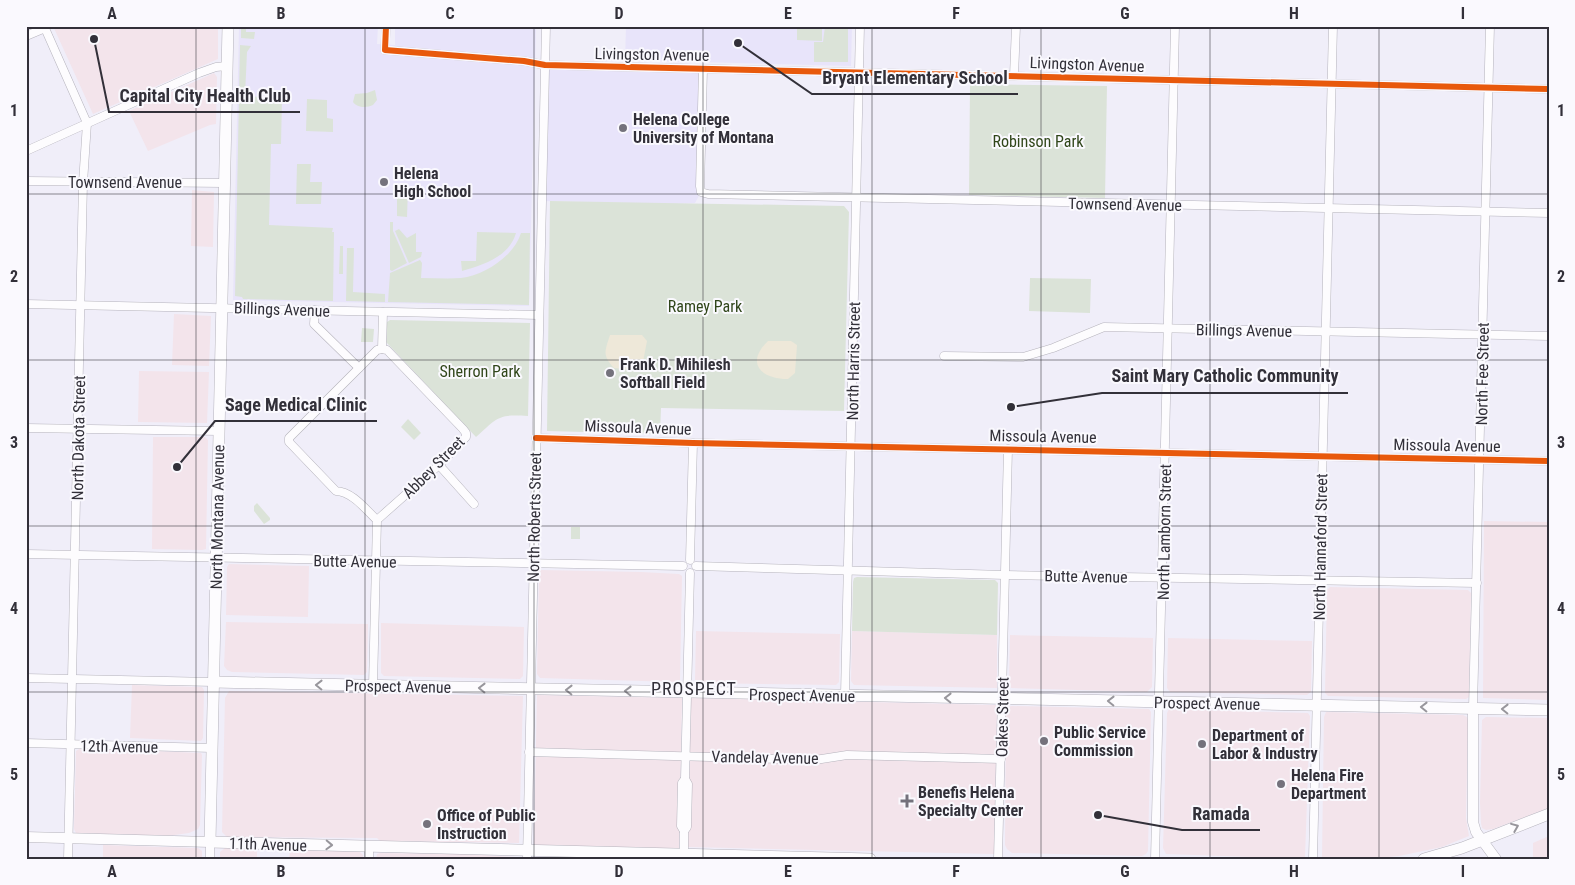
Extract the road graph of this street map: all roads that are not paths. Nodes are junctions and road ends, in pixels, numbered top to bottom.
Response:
1 (228, 26) edge
2 (386, 26) edge
3 (546, 26) edge
4 (860, 26) edge
5 (1016, 26) edge
6 (1175, 26) edge
7 (1333, 26) edge
8 (1490, 26) edge
9 (45, 27) edge
10 (26, 36) edge
11 (545, 65) junction
12 (227, 66) junction
13 (703, 69) junction
14 (859, 73) junction
15 (1014, 76) junction
16 (1174, 80) junction
17 (1332, 84) junction
18 (1488, 87) junction
19 (1549, 89) edge
20 (87, 123) junction
21 (26, 150) edge
22 (26, 181) edge
23 (83, 182) junction
24 (224, 183) junction
25 (856, 198) junction
26 (1170, 205) junction
27 (1328, 207) junction
28 (1486, 212) junction
29 (1549, 213) edge
30 (26, 304) edge
31 (81, 305) junction
32 (222, 308) junction
33 (315, 310) junction
34 (383, 312) junction
35 (538, 315) junction
36 (1168, 329) junction
37 (1326, 332) junction
38 (1483, 336) junction
39 (1549, 336) edge
40 (382, 349) junction
41 (944, 356) dead end
42 (359, 368) junction
43 (26, 428) edge
44 (78, 430) junction
45 (219, 431) junction
46 (536, 438) junction
47 (693, 443) junction
48 (851, 446) junction
49 (1008, 449) junction
50 (1166, 453) junction
51 (1323, 456) junction
52 (1480, 459) junction
53 (1549, 461) edge
54 (439, 465) junction
55 (474, 504) dead end
56 (377, 520) junction
57 (26, 554) edge
58 (75, 555) junction
59 (216, 557) junction
60 (690, 560) junction
61 (376, 562) junction
62 (533, 564) junction
63 (683, 566) junction
64 (696, 566) junction
65 (848, 571) junction
66 (690, 573) junction
67 (1005, 574) junction
68 (1162, 577) junction
69 (1320, 580) junction
70 (1477, 583) junction
71 (26, 678) edge
72 (72, 679) junction
73 (214, 682) junction
74 (373, 686) junction
75 (530, 689) junction
76 (688, 692) junction
77 (845, 696) junction
78 (1002, 699) junction
79 (1159, 702) junction
80 (1317, 705) junction
81 (1473, 708) junction
82 (1549, 710) edge
83 (26, 743) edge
84 (70, 744) junction
85 (212, 748) junction
86 (529, 752) junction
87 (686, 756) junction
88 (1001, 759) junction
89 (1549, 814) edge
90 (26, 837) edge
91 (69, 838) junction
92 (1481, 840) junction
93 (210, 842) junction
94 (369, 847) junction
95 (527, 855) edge
96 (684, 857) edge
97 (68, 859) edge
98 (210, 859) edge
99 (369, 859) edge
100 (870, 859) edge
101 (998, 859) edge
102 (1155, 859) edge
103 (1313, 859) edge
104 (1424, 859) edge
105 (1496, 859) edge

1 - 12 highway, North Montana Avenue
2 - 11 street, Livingston Avenue
3 - 11 street, North Roberts Street
4 - 14 street, North Harris Street
5 - 15 street
6 - 16 street, North Lamborn Street
7 - 17 street, North Hannaford Street
8 - 18 street, North Fee Street
9 - 10 street
9 - 20 street, North Dakota Street
11 - 13 street, Livingston Avenue
11 - 35 street, North Roberts Street
12 - 20 street
12 - 24 highway, North Montana Avenue
13 - 14 street, Livingston Avenue
13 - 25 street, Townsend Avenue
14 - 15 street, Livingston Avenue
14 - 25 street, North Harris Street
15 - 16 street, Livingston Avenue
16 - 17 street, Livingston Avenue
16 - 26 street, North Lamborn Street
17 - 18 street, Livingston Avenue
17 - 27 street, North Hannaford Street
18 - 19 street, Livingston Avenue
18 - 28 street, North Fee Street
20 - 21 street
20 - 23 street, North Dakota Street
22 - 23 street, Townsend Avenue
23 - 24 street, Townsend Avenue
23 - 31 street, North Dakota Street
24 - 32 highway, North Montana Avenue
25 - 26 street, Townsend Avenue
25 - 48 street, North Harris Street
26 - 27 street, Townsend Avenue
26 - 36 street, North Lamborn Street
27 - 28 street, Townsend Avenue
27 - 37 street, North Hannaford Street
28 - 29 street, Townsend Avenue
28 - 38 street, North Fee Street
30 - 31 street, Billings Avenue
31 - 32 street, Billings Avenue
31 - 44 street, North Dakota Street
32 - 33 street, Billings Avenue
32 - 45 highway, North Montana Avenue
33 - 34 street, Billings Avenue
33 - 42 street
34 - 35 street, Billings Avenue
34 - 40 street
35 - 46 street, North Roberts Street
36 - 37 street, Billings Avenue
36 - 41 street, Billings Avenue
36 - 50 street, North Lamborn Street
37 - 38 street, Billings Avenue
37 - 51 street, North Hannaford Street
38 - 39 street, Billings Avenue
38 - 52 street, North Fee Street
40 - 42 street
40 - 54 street, Abbey Street
42 - 56 street
43 - 44 street
44 - 45 street
44 - 58 street, North Dakota Street
45 - 59 highway, North Montana Avenue
46 - 47 street, Missoula Avenue
46 - 62 street, North Roberts Street
47 - 48 street, Missoula Avenue
47 - 60 street
48 - 49 street, Missoula Avenue
48 - 65 street, North Harris Street
49 - 50 street, Missoula Avenue
49 - 67 street, Oakes Street
50 - 51 street, Missoula Avenue
50 - 68 street, North Lamborn Street
51 - 52 street, Missoula Avenue
51 - 69 street, North Hannaford Street
52 - 53 street, Missoula Avenue
52 - 70 street, North Fee Street
54 - 55 street
54 - 56 street, Abbey Street
56 - 61 street
57 - 58 street, Butte Avenue
58 - 59 street, Butte Avenue
58 - 72 street, North Dakota Street
59 - 61 street, Butte Avenue
59 - 73 highway, North Montana Avenue
60 - 63 street
60 - 64 street
61 - 62 street, Butte Avenue
61 - 74 street
62 - 63 street, Butte Avenue
62 - 75 street, North Roberts Street
63 - 66 street
64 - 65 street, Butte Avenue
64 - 66 street
65 - 67 street, Butte Avenue
65 - 77 street, North Harris Street
66 - 76 street
67 - 68 street, Butte Avenue
67 - 78 street, Oakes Street
68 - 69 street, Butte Avenue
68 - 79 street, North Lamborn Street
69 - 70 street, Butte Avenue
69 - 80 street, North Hannaford Street
70 - 81 street, North Fee Street
71 - 72 street, Prospect Avenue
72 - 73 street, Prospect Avenue
72 - 84 street, North Dakota Street
74 -> 73 highway, Prospect Avenue
73 - 85 highway, North Montana Avenue
75 -> 74 highway, Prospect Avenue
76 -> 75 highway, Prospect Avenue
75 - 86 street, North Roberts Street
76 - 77 highway, Prospect Avenue
76 - 87 street
78 -> 77 highway, Prospect Avenue
79 -> 78 highway, Prospect Avenue
78 - 88 street, Oakes Street
79 - 80 highway, Prospect Avenue
79 - 102 street, North Lamborn Street
81 -> 80 highway, Prospect Avenue
80 - 103 street, North Hannaford Street
82 -> 81 highway, Prospect Avenue
81 - 92 main road, North Fee Street
83 - 84 street, 12th Avenue
84 - 85 street, 12th Avenue
84 - 91 street, North Dakota Street
85 - 93 highway, North Montana Avenue
86 - 87 street, Vandelay Avenue
86 - 95 street, North Roberts Street
87 - 88 street, Vandelay Avenue
87 - 96 street
88 - 101 street, Oakes Street
92 -> 89 highway
90 - 91 main road, 11th Avenue
91 - 93 main road, 11th Avenue
91 - 97 street, North Dakota Street
92 - 104 highway
92 - 105 main road
93 -> 94 highway, 11th Avenue
93 - 98 street, North Montana Avenue
94 - 95 highway, 11th Avenue
94 - 99 street
95 - 96 highway, 11th Avenue
96 - 100 highway, 11th Avenue

